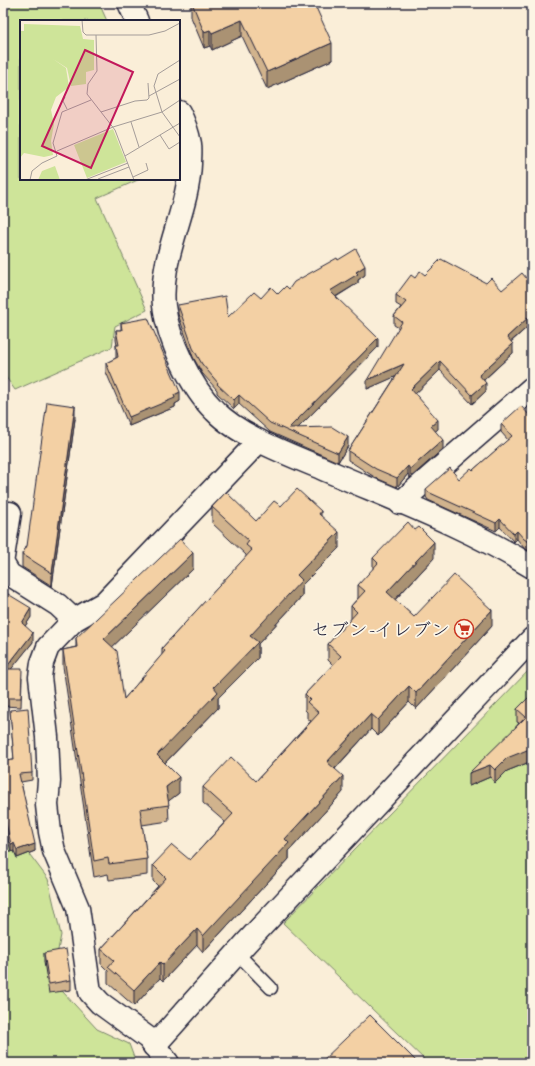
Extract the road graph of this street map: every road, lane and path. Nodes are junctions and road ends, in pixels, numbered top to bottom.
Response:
1 (128, 3) edge
2 (136, 20) edge
3 (180, 115) edge
4 (532, 388) edge
5 (259, 441) junction
6 (400, 503) junction
7 (10, 513) dead end
8 (3, 557) edge
9 (3, 564) edge
10 (532, 567) edge
11 (74, 620) junction
12 (532, 639) edge
13 (237, 953) junction
14 (271, 988) dead end
15 (154, 1046) junction
16 (168, 1063) edge

1 - 2 street
3 - 5 street
4 - 6 street
5 - 6 street
5 - 11 street
6 - 10 street
7 - 8 street
9 - 11 street
11 - 15 street
12 - 13 street
13 - 14 lane
13 - 15 street
15 - 16 street

